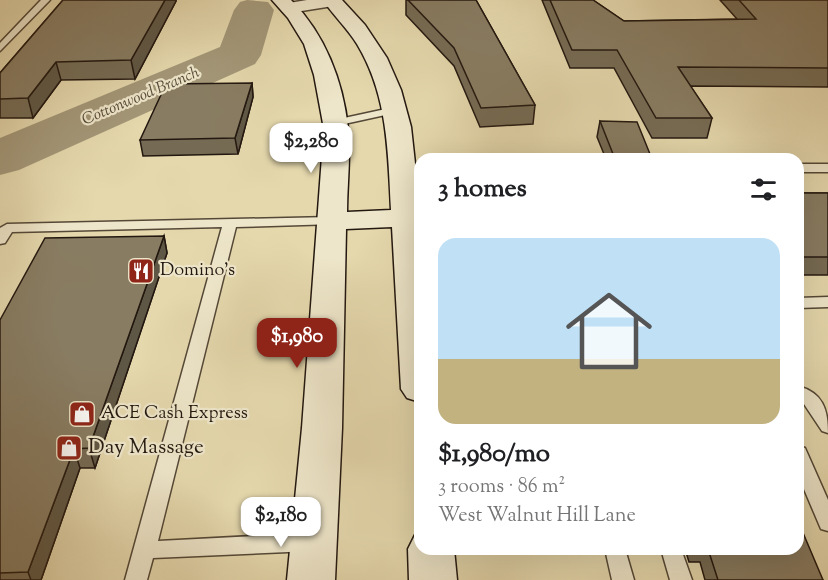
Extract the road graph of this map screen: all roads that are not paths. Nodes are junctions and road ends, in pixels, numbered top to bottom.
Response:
1 (46, 0) edge
2 (332, 1) edge
3 (285, 4) edge
4 (0, 48) edge
5 (395, 110) junction
6 (335, 123) junction
7 (804, 168) edge
8 (828, 168) edge
9 (413, 218) edge
10 (331, 221) junction
11 (230, 223) junction
12 (0, 240) edge
13 (414, 242) edge
14 (828, 302) edge
15 (804, 303) edge
16 (804, 395) edge
17 (828, 426) edge
18 (804, 467) edge
19 (828, 523) edge
20 (146, 550) junction
21 (432, 555) edge
22 (617, 555) edge
23 (673, 555) edge
24 (312, 561) edge
25 (136, 580) edge
26 (434, 580) edge
27 (623, 580) edge
28 (681, 580) edge

1 - 4 lane
2 - 3 street
2 - 5 main road
3 - 6 main road
5 - 6 lane
5 - 9 main road
6 - 10 main road
7 - 8 lane
9 - 10 main road
9 - 13 main road
10 - 11 lane
10 - 24 main road
11 - 12 lane
11 - 20 lane
14 - 15 lane
16 - 17 lane
18 - 19 lane
20 - 24 lane
20 - 25 lane
21 - 26 main road
22 - 27 lane
23 - 28 lane

